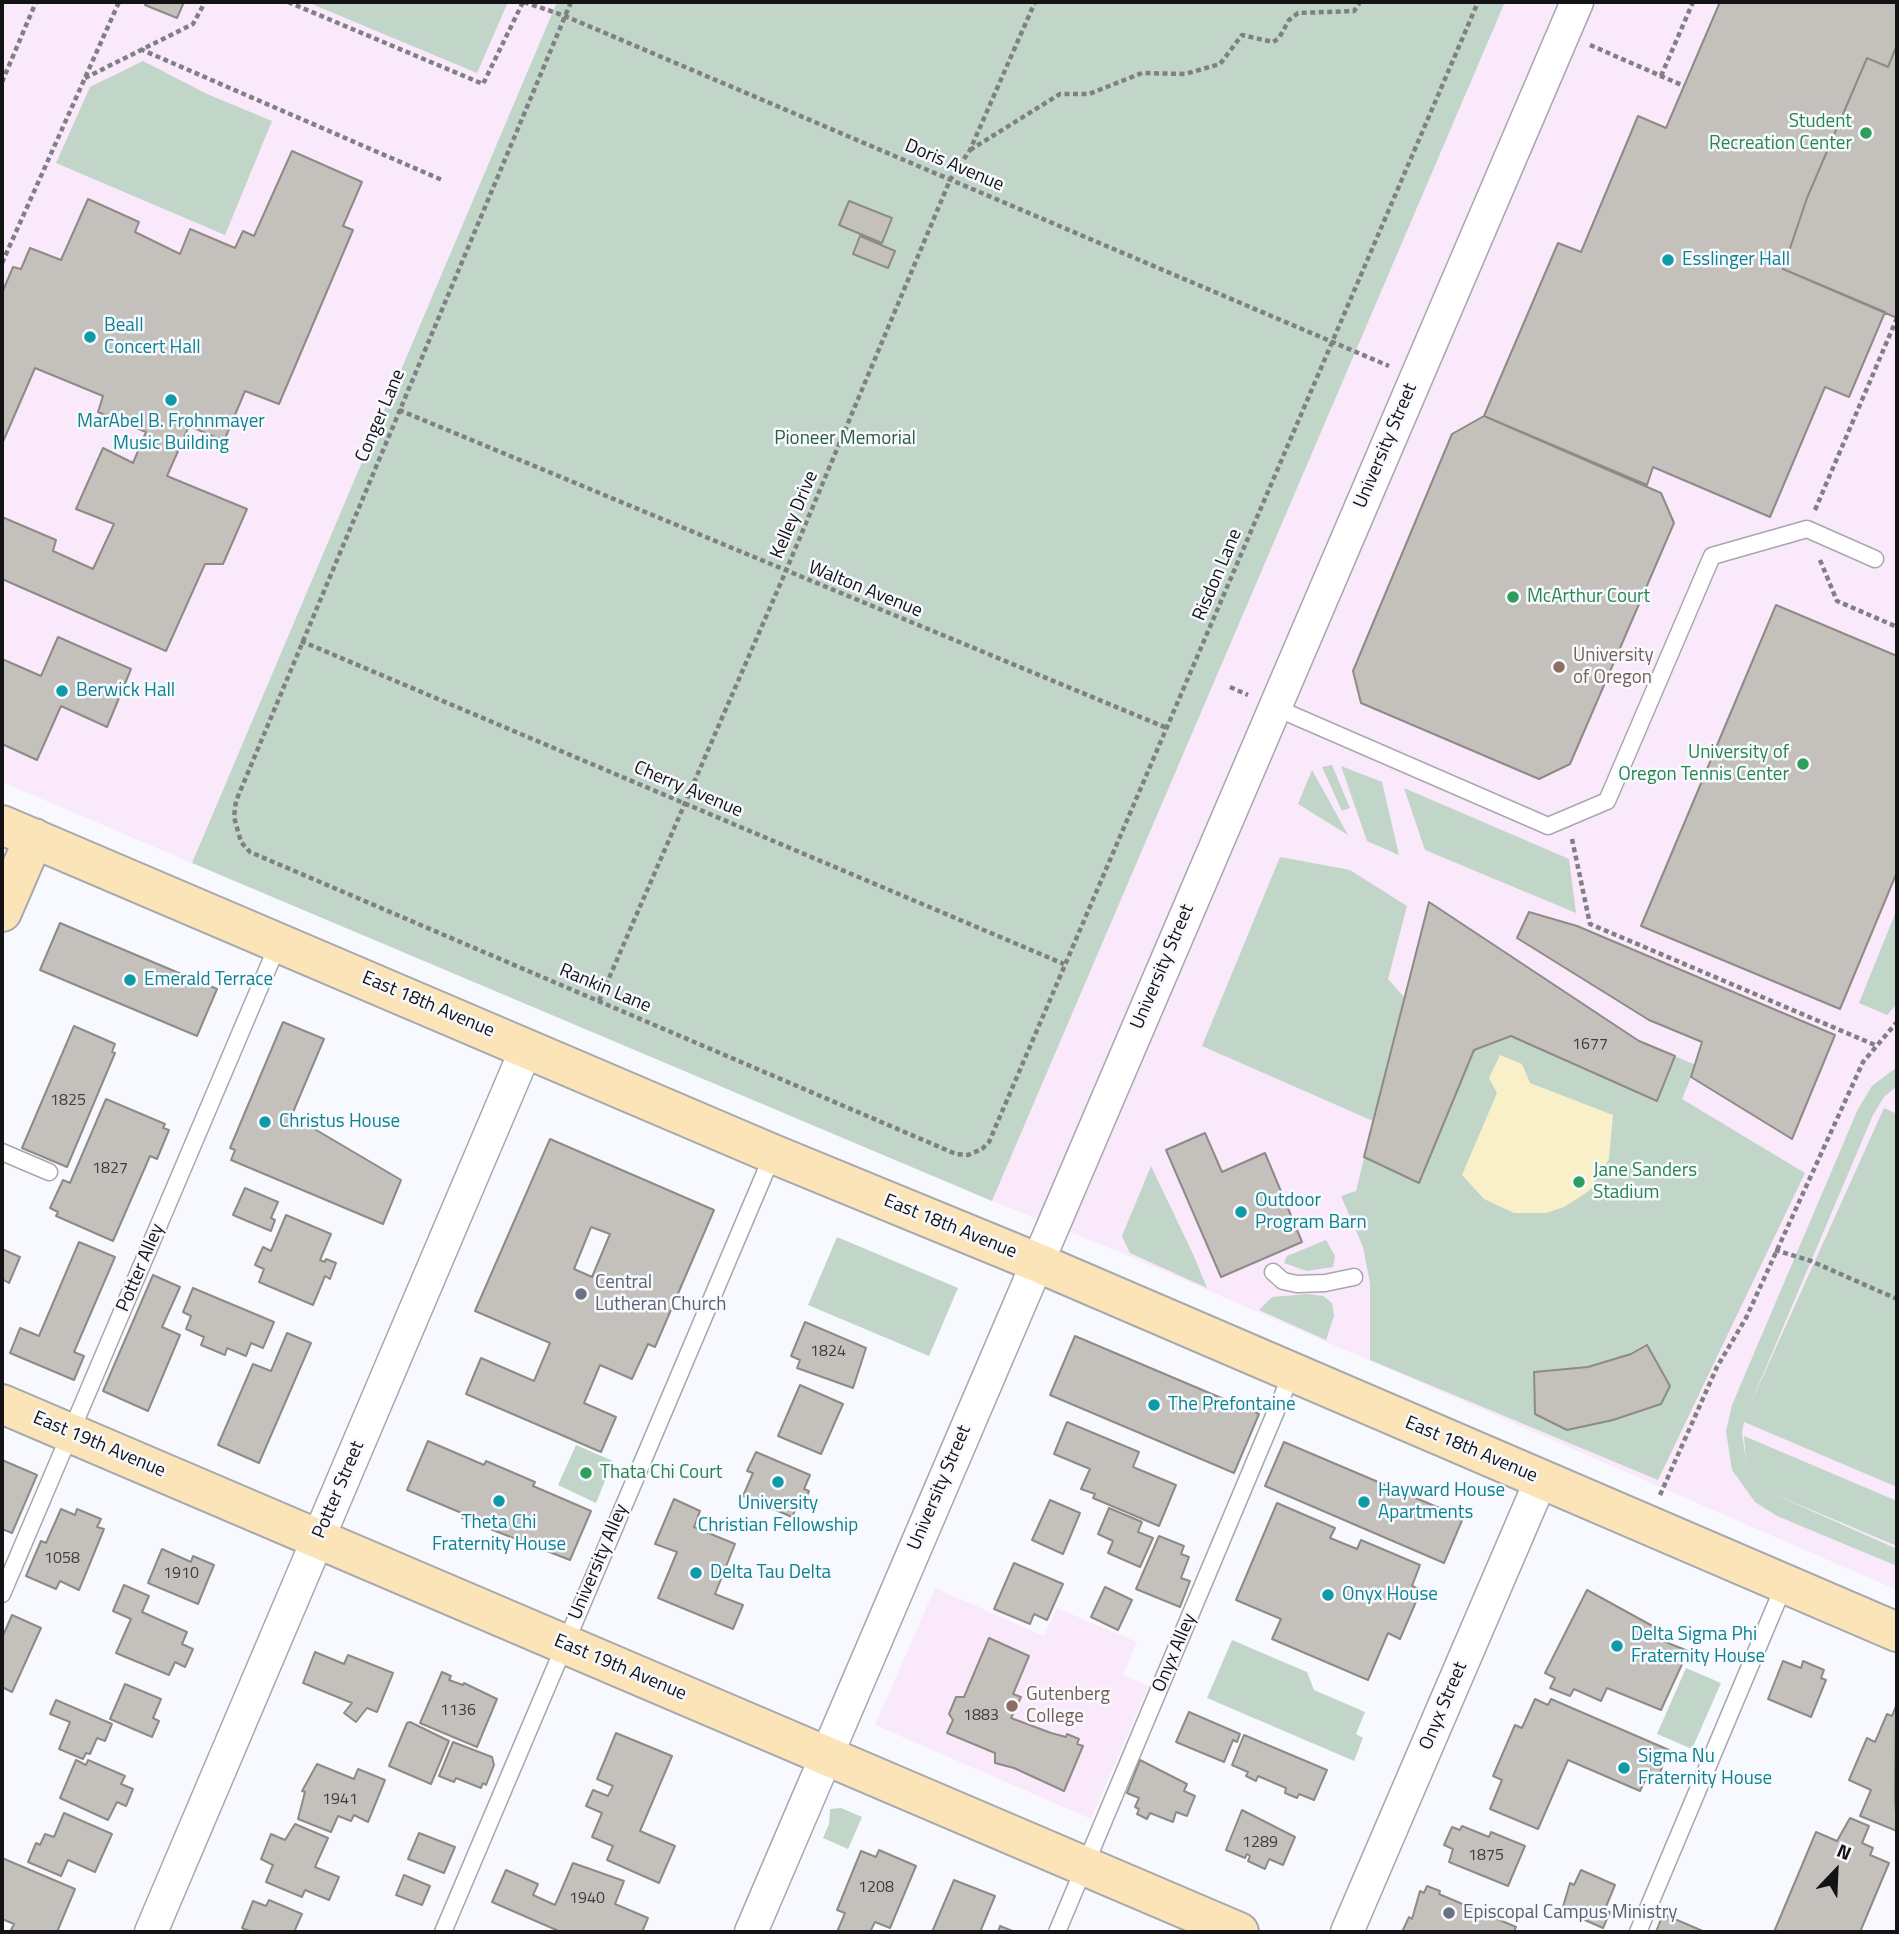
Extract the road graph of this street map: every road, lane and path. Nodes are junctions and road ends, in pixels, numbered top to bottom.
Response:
1 (36, 2) edge
2 (119, 2) edge
3 (205, 2) edge
4 (288, 2) edge
5 (523, 2) edge
6 (571, 2) edge
7 (1035, 2) edge
8 (1360, 2) edge
9 (1478, 2) edge
10 (1577, 2) edge
11 (1693, 2) edge
12 (565, 16) junction
13 (1563, 34) junction
14 (140, 49) junction
15 (1661, 76) junction
16 (84, 78) junction
17 (2, 82) edge
18 (1684, 86) dead end
19 (970, 150) junction
20 (442, 180) dead end
21 (950, 180) junction
22 (2, 259) edge
23 (1897, 317) edge
24 (1333, 340) junction
25 (1363, 355) dead end
26 (399, 410) junction
27 (1807, 529) junction
28 (1875, 559) dead end
29 (785, 573) junction
30 (1897, 627) edge
31 (302, 641) junction
32 (1274, 707) junction
33 (1167, 728) junction
34 (685, 804) junction
35 (1567, 818) junction
36 (237, 829) joint
37 (18, 831) edge
38 (2, 912) edge
39 (279, 942) junction
40 (1064, 964) junction
41 (599, 1001) junction
42 (1897, 1022) edge
43 (1875, 1045) junction
44 (527, 1047) junction
45 (2, 1152) edge
46 (975, 1153) joint
47 (773, 1154) junction
48 (49, 1172) dead end
49 (1775, 1251) junction
50 (1036, 1262) junction
51 (1273, 1272) dead end
52 (1354, 1277) dead end
53 (1897, 1299) edge
54 (1292, 1373) junction
55 (2, 1404) edge
56 (71, 1433) junction
57 (1541, 1480) junction
58 (1662, 1490) dead end
59 (318, 1539) junction
60 (1784, 1584) junction
61 (2, 1594) edge
62 (1897, 1632) edge
63 (565, 1644) junction
64 (826, 1756) junction
65 (1085, 1866) junction
66 (151, 1932) edge
67 (443, 1932) edge
68 (751, 1932) edge
69 (1057, 1932) edge
70 (1239, 1932) edge
71 (1347, 1932) edge
72 (1638, 1932) edge

1 - 17 path
2 - 16 path
3 - 14 path
4 - 5 path
5 - 12 path, Doris Avenue
6 - 12 path, Conger Lane
7 - 19 path, Kelley Drive
8 - 19 path
9 - 24 path, Risdon Lane
10 - 13 street, University Street
11 - 15 path
12 - 21 path, Doris Avenue
12 - 26 path, Conger Lane
13 - 15 path
13 - 32 street, University Street
14 - 16 path
14 - 20 path
15 - 18 path
16 - 22 path
19 - 21 path, Kelley Drive
21 - 24 path, Doris Avenue
21 - 29 path, Kelley Drive
23 - 27 path
24 - 25 path, Doris Avenue
24 - 33 path, Risdon Lane
26 - 29 path, Walton Avenue
26 - 31 path, Conger Lane
27 - 28 lane
27 - 30 path
27 - 35 lane
29 - 33 path, Walton Avenue
29 - 34 path, Kelley Drive
31 - 34 path, Cherry Avenue
31 - 36 path, Conger Lane
32 - 35 lane
32 - 50 street, University Street
33 - 40 path, Risdon Lane
34 - 40 path, Cherry Avenue
34 - 41 path, Kelley Drive
35 - 43 path
36 - 41 path, Rankin Lane
37 - 38 street
37 - 39 street, East 18th Avenue
39 - 44 street, East 18th Avenue
39 - 56 lane, Potter Alley
40 - 46 path, Risdon Lane
41 - 46 path, Rankin Lane
42 - 43 path
43 - 49 path
44 - 47 street, East 18th Avenue
44 - 59 street, Potter Street
45 - 48 lane
47 - 50 street, East 18th Avenue
47 - 63 lane, University Alley
49 - 53 path
49 - 58 path
50 - 54 street, East 18th Avenue
50 - 64 street, University Street
51 - 52 lane
54 - 57 street, East 18th Avenue
54 - 65 lane, Onyx Alley
55 - 56 street, East 19th Avenue
56 - 59 street, East 19th Avenue
56 - 61 lane, Potter Alley
57 - 60 street, East 18th Avenue
57 - 71 street, Onyx Street
59 - 63 street, East 19th Avenue
59 - 66 street, Potter Street
60 - 62 street, East 18th Avenue
60 - 72 lane
63 - 64 street, East 19th Avenue
63 - 67 lane, University Alley
64 - 65 street, East 19th Avenue
64 - 68 street, University Street
65 - 69 lane, Onyx Alley
65 - 70 street, East 19th Avenue

